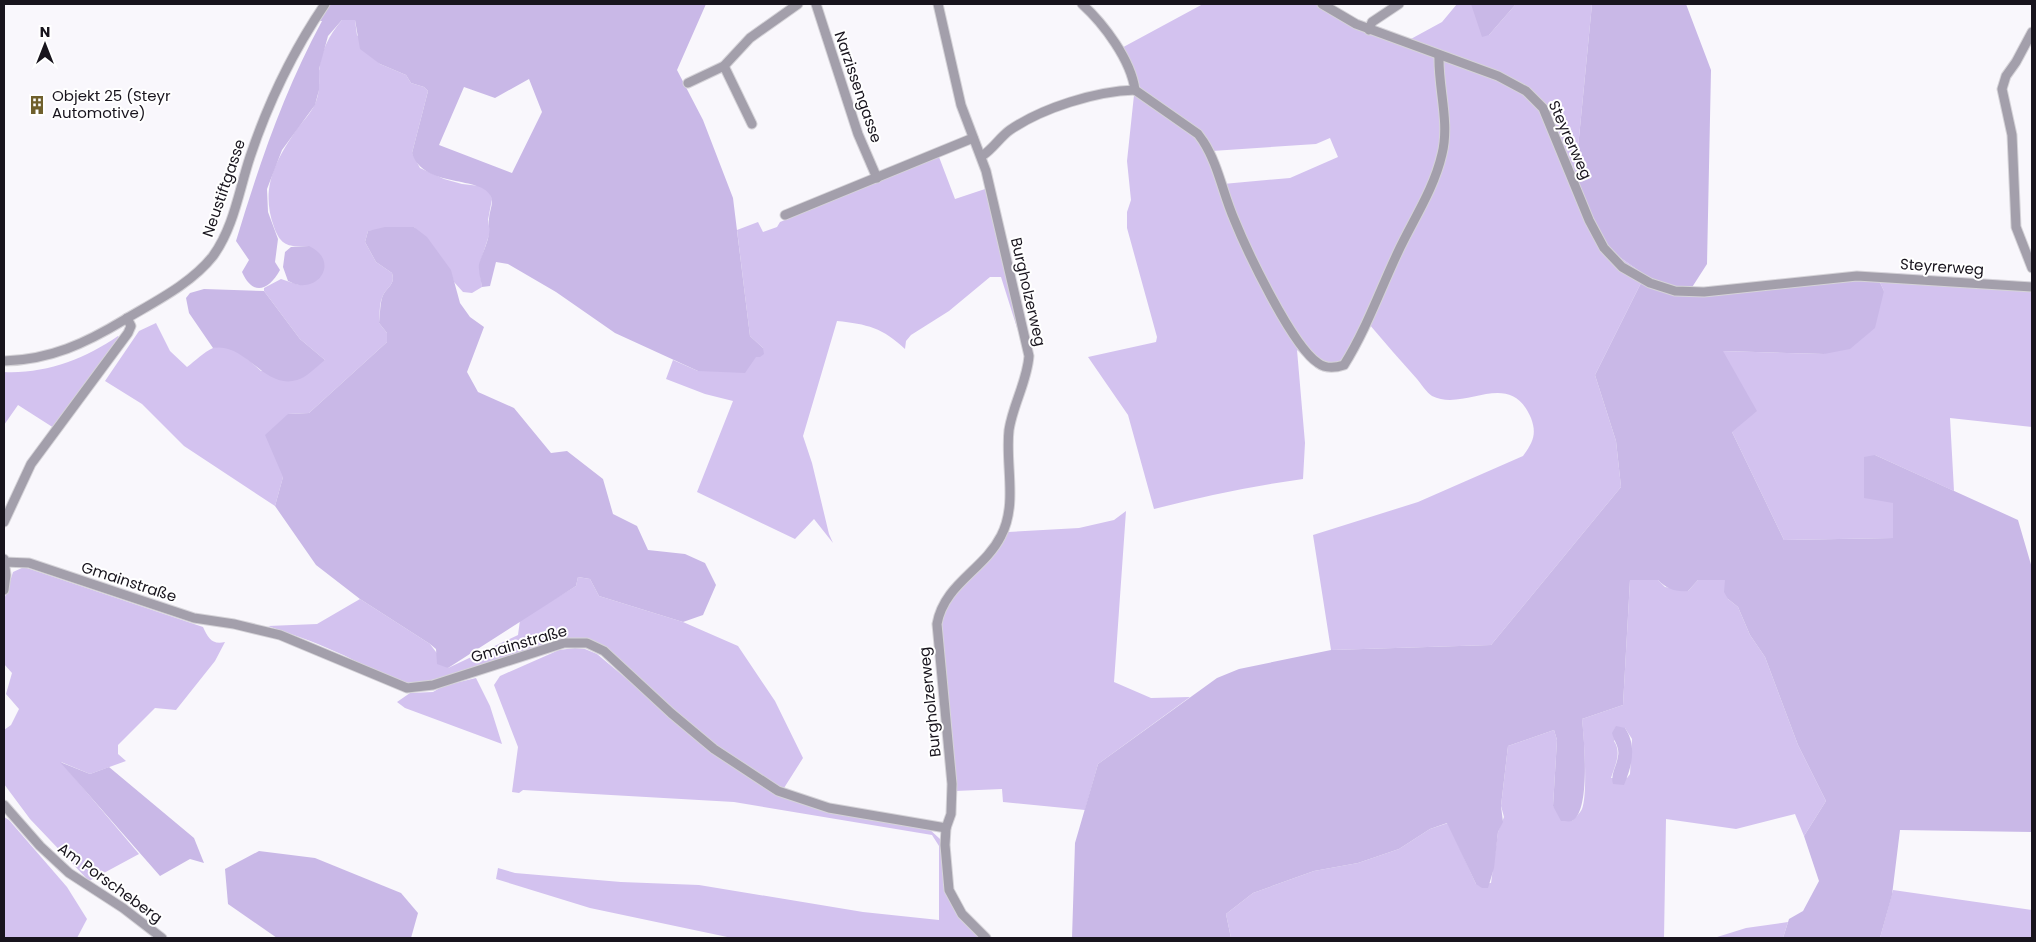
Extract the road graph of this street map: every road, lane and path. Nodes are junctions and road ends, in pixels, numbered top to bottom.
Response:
1 (325, 4) edge
2 (798, 4) edge
3 (816, 4) edge
4 (938, 4) edge
5 (1082, 4) edge
6 (1322, 4) edge
7 (1399, 4) edge
8 (1368, 30) junction
9 (2032, 32) edge
10 (1439, 56) junction
11 (724, 66) junction
12 (688, 83) dead end
13 (1135, 90) junction
14 (752, 124) dead end
15 (973, 138) junction
16 (982, 156) junction
17 (877, 178) junction
18 (785, 215) dead end
19 (2032, 268) edge
20 (2032, 287) edge
21 (127, 318) junction
22 (4, 361) edge
23 (4, 522) edge
24 (4, 560) edge
25 (4, 590) edge
26 (4, 805) edge
27 (946, 828) junction
28 (162, 938) edge
29 (986, 938) edge

1 - 21 street, Neustiftgasse
2 - 11 street
3 - 17 street, Narzissengasse
4 - 15 street, Burgholzerweg
5 - 13 street
6 - 8 street
7 - 8 street
8 - 10 street
9 - 19 street
10 - 13 street
10 - 20 street, Steyrerweg
11 - 12 street
11 - 14 street
13 - 16 street
15 - 16 street, Burgholzerweg
15 - 17 street
16 - 27 street, Burgholzerweg
17 - 18 street
21 - 22 street, Neustiftgasse
21 - 23 street
24 - 25 street
24 - 27 street, Gmainstraße
26 - 28 street, Am Porscheberg
27 - 29 street

